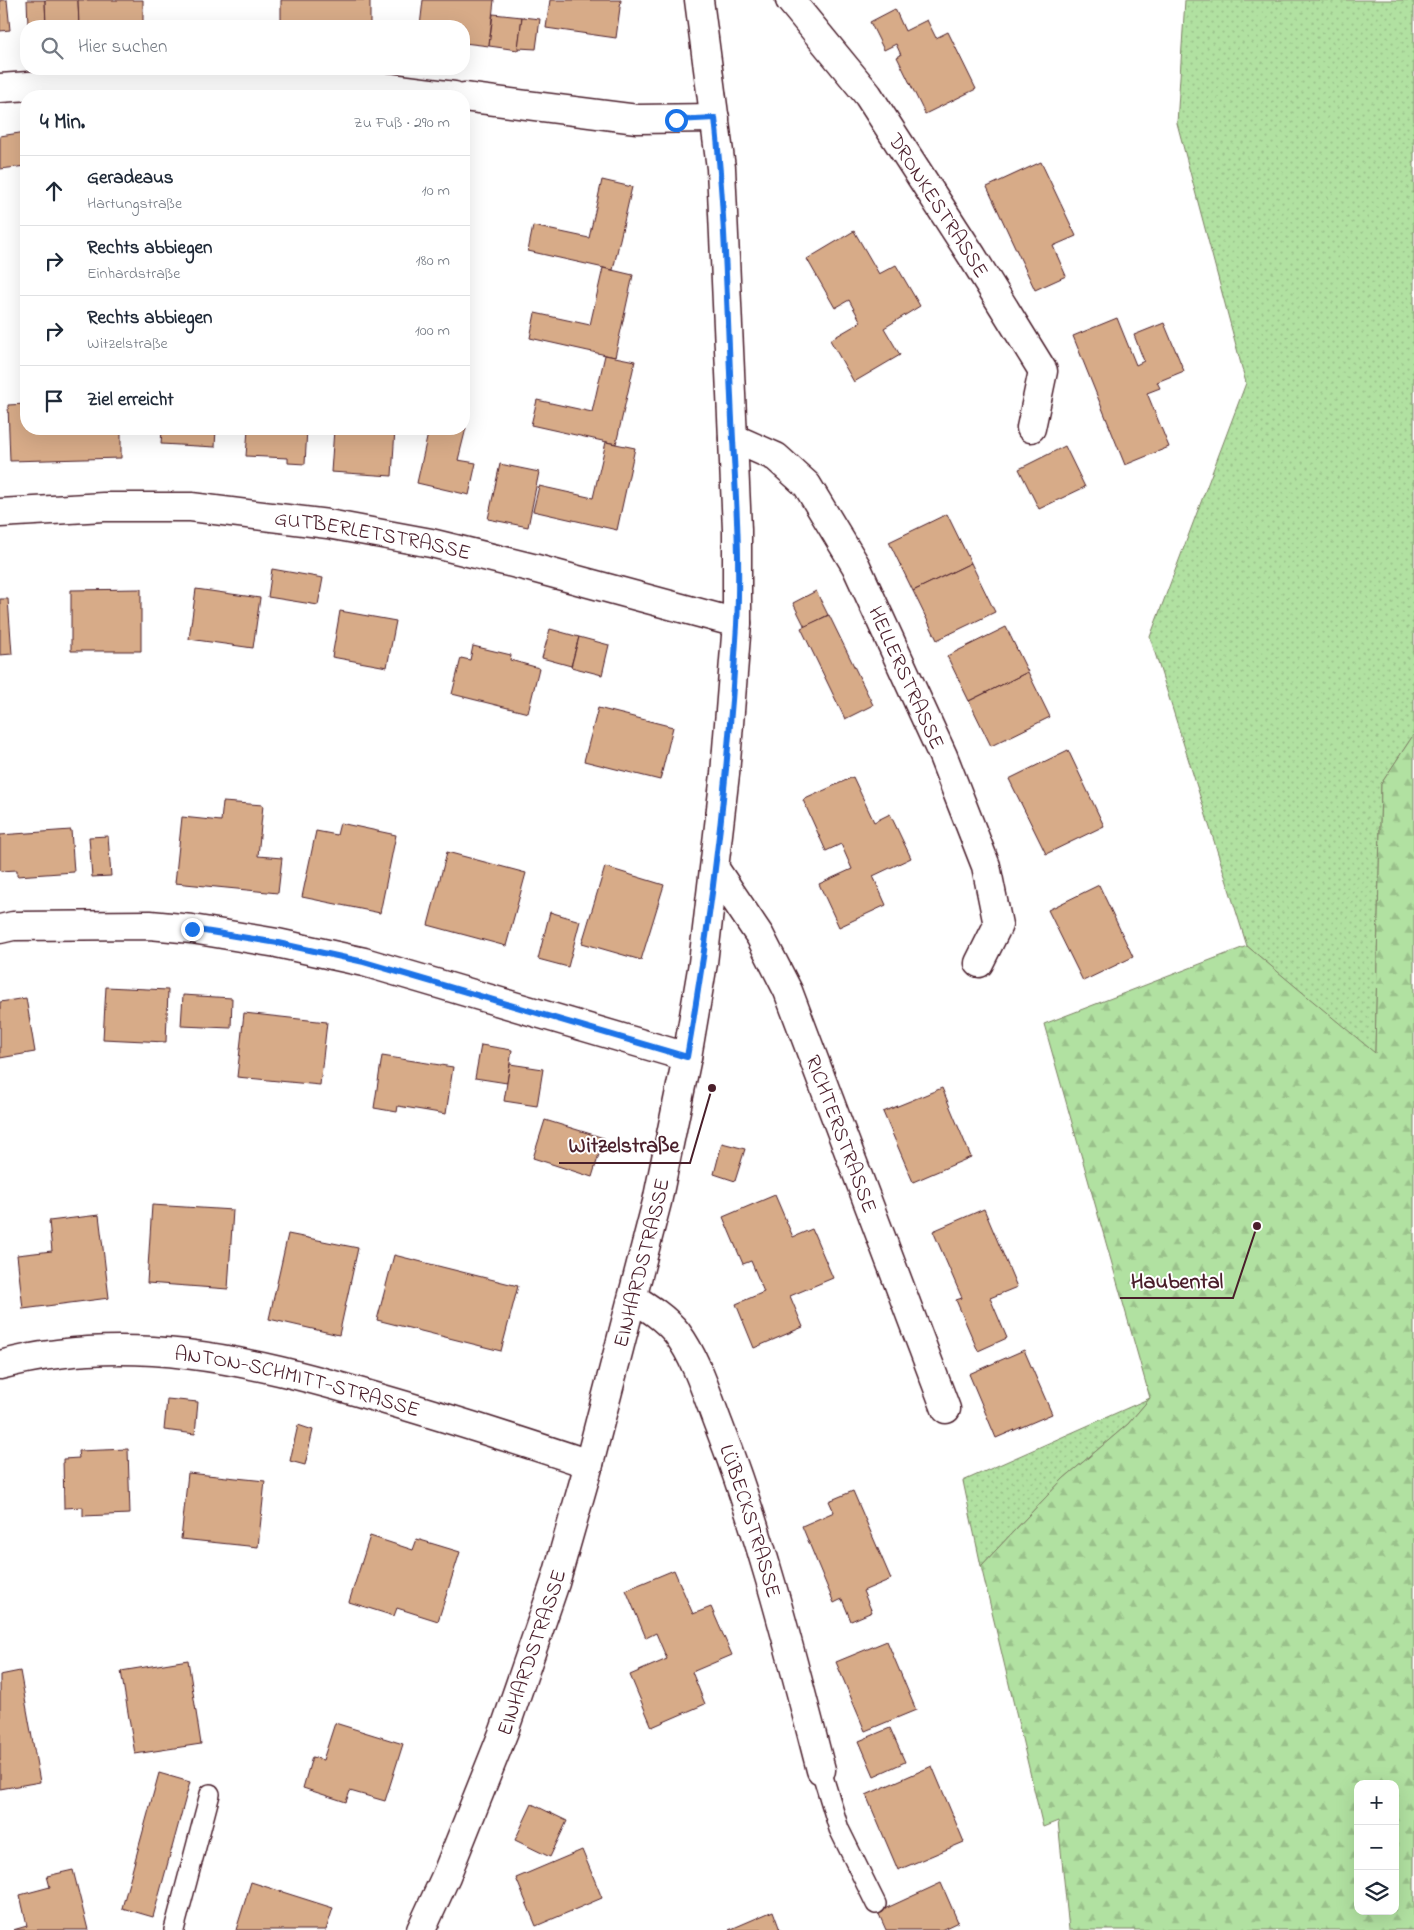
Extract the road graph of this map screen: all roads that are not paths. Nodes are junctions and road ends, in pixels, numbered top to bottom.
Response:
1 (699, 0) edge
2 (790, 0) edge
3 (0, 88) edge
4 (407, 90) edge
5 (470, 99) edge
6 (715, 118) junction
7 (1031, 428) dead end
8 (733, 438) junction
9 (0, 514) edge
10 (737, 623) junction
11 (715, 869) junction
12 (0, 929) edge
13 (980, 963) dead end
14 (687, 1057) junction
15 (633, 1298) junction
16 (0, 1365) edge
17 (946, 1409) dead end
18 (589, 1464) junction
19 (821, 1770) joint
20 (210, 1794) dead end
21 (876, 1904) dead end
22 (174, 1930) edge
23 (421, 1930) edge

1 - 6 street, EINHARDSTRASSE
2 - 7 street, DRONKESTRASSE
3 - 4 street
5 - 6 street
6 - 8 street, EINHARDSTRASSE
8 - 10 street, EINHARDSTRASSE
8 - 13 street, HELLERSTRASSE
9 - 10 street, GUTBERLETSTRASSE
10 - 11 street, EINHARDSTRASSE
11 - 14 street, EINHARDSTRASSE
11 - 17 street, RICHTERSTRASSE
12 - 14 street
14 - 15 street, EINHARDSTRASSE
15 - 18 street, EINHARDSTRASSE
15 - 19 street, LÜBECKSTRASSE
16 - 18 street, ANTON-SCHMITT-STRASSE
18 - 23 street, EINHARDSTRASSE
19 - 21 lane
20 - 22 lane

